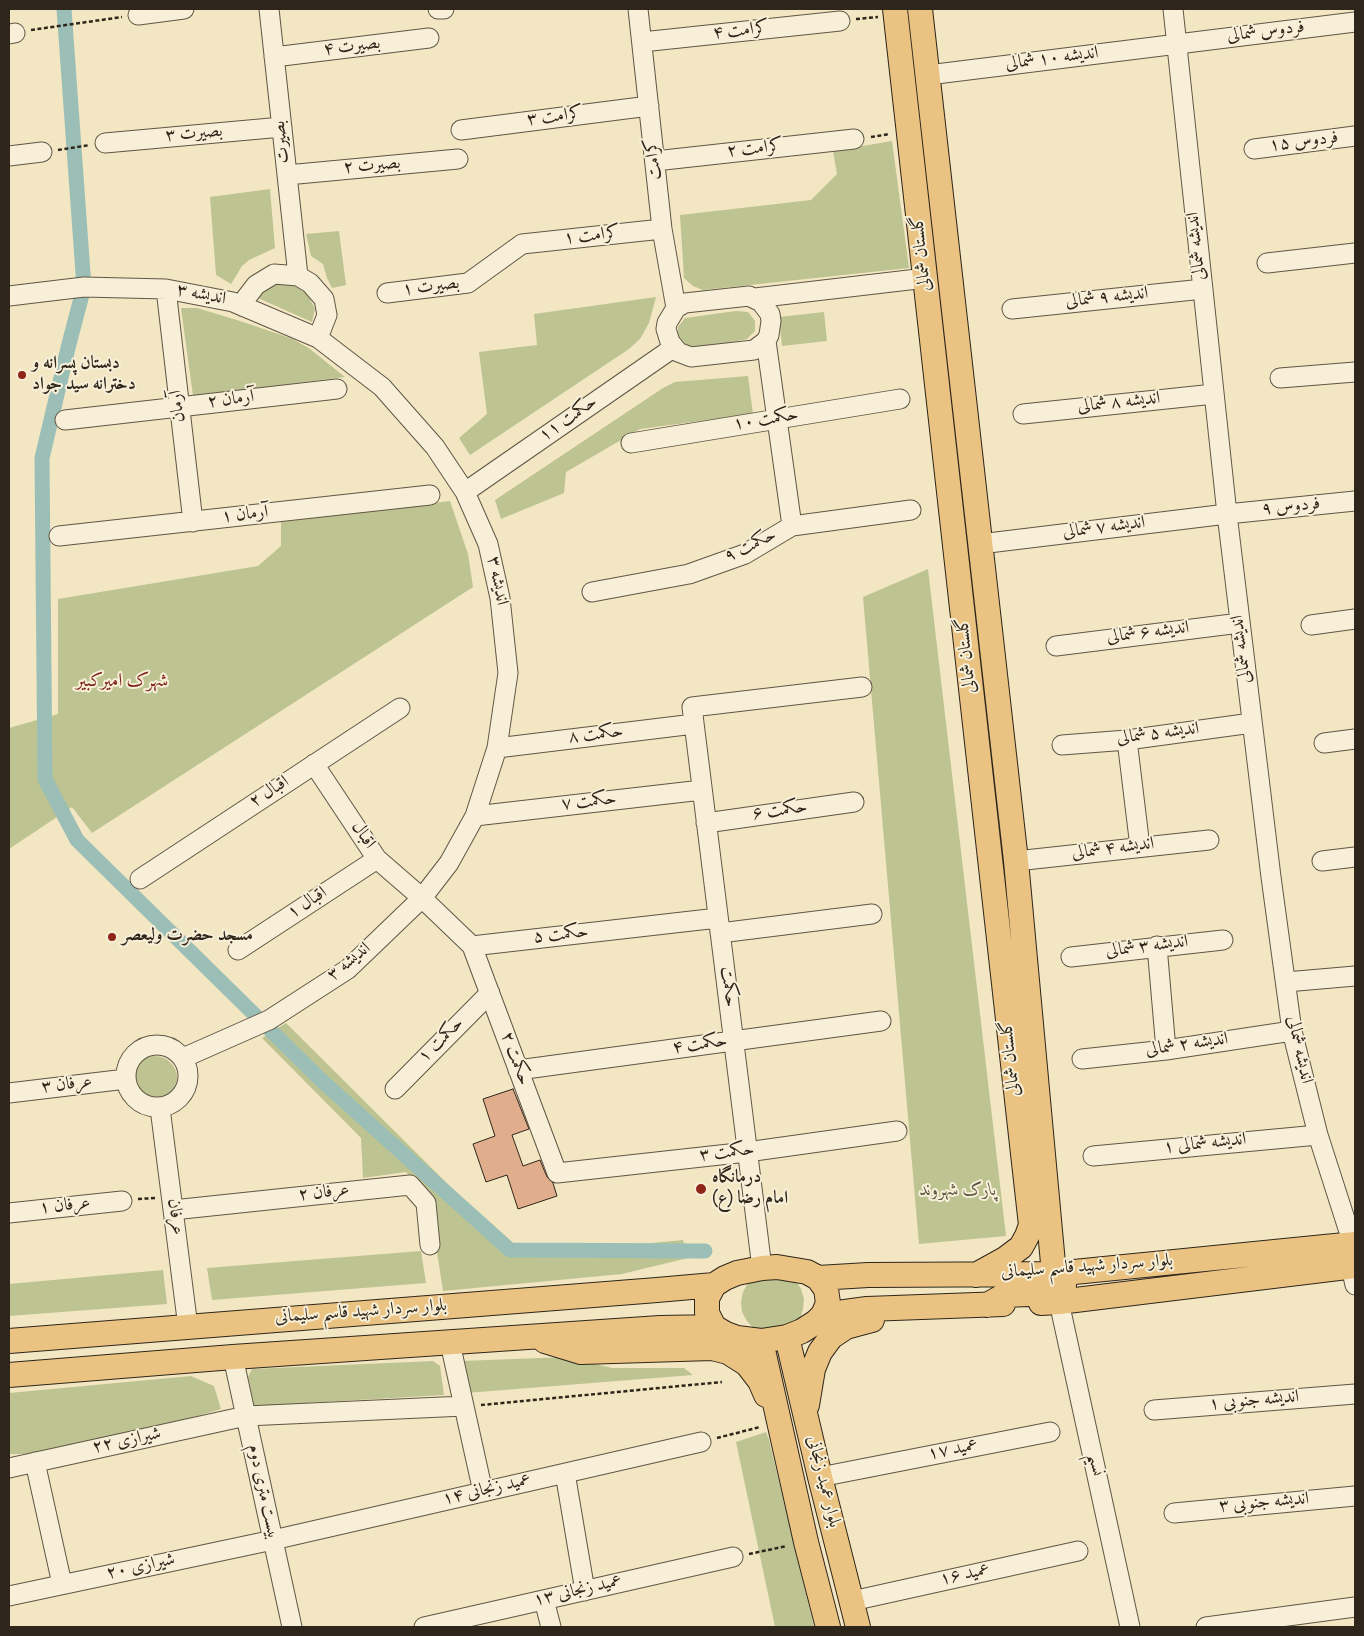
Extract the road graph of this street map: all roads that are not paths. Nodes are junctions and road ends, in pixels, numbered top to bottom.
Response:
1 (184, 9) edge
2 (269, 9) edge
3 (638, 9) edge
4 (920, 9) edge
5 (1173, 9) edge
6 (896, 12) edge
7 (138, 15) road end
8 (840, 21) road end
9 (1355, 22) edge
10 (430, 38) dead end
11 (642, 42) junction
12 (1176, 45) junction
13 (274, 57) junction
14 (928, 76) junction
15 (903, 79) junction
16 (649, 106) junction
17 (282, 127) junction
18 (461, 130) dead end
19 (1355, 136) edge
20 (854, 139) road end
21 (106, 143) road end
22 (1254, 149) dead end
23 (42, 152) road end
24 (9, 156) edge
25 (458, 159) dead end
26 (655, 160) junction
27 (287, 175) junction
28 (662, 229) junction
29 (522, 244) joint
30 (1355, 253) edge
31 (1267, 263) dead end
32 (298, 276) junction
33 (926, 278) junction
34 (166, 289) junction
35 (1203, 289) junction
36 (387, 294) dead end
37 (9, 296) edge
38 (755, 298) junction
39 (244, 307) junction
40 (676, 308) junction
41 (1012, 309) dead end
42 (318, 338) junction
43 (766, 341) junction
44 (673, 348) junction
45 (1355, 372) edge
46 (1280, 378) dead end
47 (337, 389) dead end
48 (1214, 394) junction
49 (900, 399) dead end
50 (180, 407) junction
51 (1024, 414) dead end
52 (777, 418) junction
53 (66, 420) dead end
54 (631, 443) dead end
55 (465, 492) junction
56 (430, 495) dead end
57 (1355, 501) edge
58 (911, 510) dead end
59 (1227, 514) junction
60 (193, 522) junction
61 (792, 526) junction
62 (59, 536) dead end
63 (980, 544) junction
64 (956, 547) junction
65 (592, 592) dead end
66 (1355, 619) edge
67 (1240, 622) junction
68 (1311, 625) dead end
69 (1056, 646) dead end
70 (862, 687) dead end
71 (400, 708) dead end
72 (693, 716) junction
73 (1252, 723) junction
74 (1355, 739) edge
75 (1127, 740) junction
76 (1324, 743) dead end
77 (1062, 745) dead end
78 (497, 748) junction
79 (314, 764) junction
80 (702, 790) junction
81 (854, 802) dead end
82 (475, 816) junction
83 (706, 823) junction
84 (1209, 840) dead end
85 (1140, 847) junction
86 (1355, 857) edge
87 (377, 859) junction
88 (1322, 861) dead end
89 (1016, 862) junction
90 (140, 879) dead end
91 (422, 898) junction
92 (872, 914) dead end
93 (719, 926) junction
94 (1223, 940) dead end
95 (472, 946) junction
96 (1157, 946) junction
97 (238, 950) dead end
98 (1071, 957) dead end
99 (1355, 976) edge
100 (1286, 982) junction
101 (490, 993) junction
102 (881, 1021) dead end
103 (1292, 1031) junction
104 (733, 1042) junction
105 (1166, 1050) junction
106 (183, 1058) junction
107 (1082, 1059) dead end
108 (518, 1070) junction
109 (126, 1079) junction
110 (395, 1089) dead end
111 (9, 1093) edge
112 (160, 1108) junction
113 (896, 1131) dead end
114 (1318, 1134) junction
115 (747, 1152) junction
116 (1093, 1156) dead end
117 (557, 1173) joint
118 (122, 1201) road end
119 (172, 1203) junction
120 (9, 1213) edge
121 (430, 1245) dead end
122 (1354, 1261) edge
123 (762, 1268) junction
124 (1054, 1274) junction
125 (868, 1275) junction
126 (976, 1275) junction
127 (818, 1278) junction
128 (714, 1284) junction
129 (657, 1290) junction
130 (1059, 1302) junction
131 (987, 1305) junction
132 (920, 1308) junction
133 (867, 1309) junction
134 (822, 1315) junction
135 (188, 1327) junction
136 (714, 1327) junction
137 (660, 1328) junction
138 (534, 1337) junction
139 (787, 1337) junction
140 (9, 1341) edge
141 (761, 1341) junction
142 (450, 1343) junction
143 (233, 1358) junction
144 (794, 1369) junction
145 (767, 1372) junction
146 (9, 1375) edge
147 (1355, 1394) edge
148 (464, 1406) junction
149 (1154, 1410) dead end
150 (805, 1414) junction
151 (246, 1416) junction
152 (779, 1422) junction
153 (1050, 1432) dead end
154 (701, 1442) road end
155 (34, 1462) junction
156 (9, 1468) edge
157 (565, 1473) junction
158 (820, 1476) junction
159 (483, 1492) junction
160 (1355, 1496) edge
161 (1174, 1513) dead end
162 (273, 1540) junction
163 (1078, 1551) dead end
164 (733, 1557) road end
165 (62, 1584) junction
166 (585, 1591) junction
167 (9, 1596) edge
168 (544, 1600) junction
169 (852, 1601) junction
170 (1355, 1607) edge
171 (292, 1627) edge
172 (424, 1627) edge
173 (551, 1627) edge
174 (828, 1627) edge
175 (858, 1627) edge
176 (1130, 1627) edge
177 (1206, 1627) edge

1 - 7 street
2 - 13 street, بصیرت
3 - 11 street, کرامت
4 - 14 main road, گلستان شمالی
5 - 12 street, اندیشه شمالی
6 - 15 main road, گلستان شمالی
8 - 11 street, کرامت ۴
9 - 12 street, فردوس شمالی
10 - 13 street, بصیرت ۴
11 - 16 street, کرامت
12 - 14 street, اندیشه ۱۰ شمالی
12 - 35 street, اندیشه شمالی
13 - 17 street, بصیرت
14 - 15 main road
14 - 63 main road, گلستان شمالی
15 - 33 main road, گلستان شمالی
16 - 18 street, کرامت ۳
16 - 26 street, کرامت
17 - 21 street, بصیرت ۳
17 - 27 street, بصیرت
19 - 22 street, فردوس ۱۵
20 - 26 street, کرامت ۲
23 - 24 street
25 - 27 street, بصیرت ۲
26 - 28 street, کرامت
27 - 32 street, بصیرت
28 - 29 street, کرامت ۱
28 - 40 street, کرامت
29 - 36 street, بصیرت ۱
30 - 31 street
32 - 39 street
32 - 42 street
33 - 38 street
33 - 64 main road, گلستان شمالی
34 - 37 street, اندیشه ۳
34 - 39 street, اندیشه ۳
34 - 50 street, آرمان
35 - 41 street, اندیشه ۹ شمالی
35 - 48 street, اندیشه شمالی
38 - 40 street
38 - 43 street
39 - 42 street, اندیشه ۳
40 - 44 street
42 - 55 street, اندیشه ۳
43 - 44 street
43 - 52 street
44 - 55 street, حکمت ۱۱
45 - 46 street
47 - 50 street, آرمان ۲
48 - 51 street, اندیشه ۸ شمالی
48 - 59 street, اندیشه شمالی
49 - 52 street, حکمت ۱۰
50 - 53 street, آرمان ۲
50 - 60 street, آرمان
52 - 54 street, حکمت ۱۰
52 - 61 street
55 - 78 street, اندیشه ۳
56 - 60 street, آرمان ۱
57 - 59 street, فردوس ۹
58 - 61 street, حکمت ۹
59 - 63 street, اندیشه ۷ شمالی
59 - 67 street, اندیشه شمالی
60 - 62 street, آرمان ۱
61 - 65 street, حکمت ۹
63 - 64 main road
63 - 89 main road, گلستان شمالی
64 - 126 main road, گلستان شمالی
66 - 68 street
67 - 69 street, اندیشه ۶ شمالی
67 - 73 street, اندیشه شمالی
70 - 72 street, حکمت ۸
71 - 79 street, اقبال ۲
72 - 78 street, حکمت ۸
72 - 80 street, حکمت
73 - 75 street, اندیشه ۵ شمالی
73 - 100 street, اندیشه شمالی
74 - 76 street
75 - 77 street, اندیشه ۵ شمالی
75 - 85 street
78 - 82 street, اندیشه ۳
79 - 87 street, اقبال
79 - 90 street, اقبال ۲
80 - 82 street, حکمت ۷
80 - 83 street, حکمت
81 - 83 street, حکمت ۶
82 - 91 street, اندیشه ۳
83 - 93 street, حکمت
84 - 85 street, اندیشه ۴ شمالی
85 - 89 street, اندیشه ۴ شمالی
86 - 88 street
87 - 91 street, اقبال
87 - 97 street, اقبال ۱
89 - 124 main road, گلستان شمالی
91 - 95 street
91 - 106 street, اندیشه ۳
92 - 93 street, حکمت ۵
93 - 95 street, حکمت ۵
93 - 104 street, حکمت
94 - 96 street, اندیشه ۳ شمالی
95 - 101 street, حکمت ۲
96 - 98 street, اندیشه ۳ شمالی
96 - 105 street
99 - 100 street
100 - 103 street, اندیشه شمالی
101 - 108 street, حکمت ۲
101 - 110 street, حکمت ۱
102 - 104 street, حکمت ۴
103 - 105 street, اندیشه ۲ شمالی
103 - 114 street, اندیشه شمالی
104 - 108 street, حکمت ۴
104 - 115 street, حکمت
105 - 107 street, اندیشه ۲ شمالی
106 - 109 street
106 - 112 street
108 - 117 street, حکمت ۲
109 - 111 street, عرفان ۳
109 - 112 street
112 - 119 street, عرفان
113 - 115 street, حکمت ۳
114 - 116 street, اندیشه شمالی ۱
114 - 122 street, اندیشه شمالی
115 - 117 street, حکمت ۳
115 - 123 street, حکمت
118 - 120 street, عرفان ۱
119 - 121 street, عرفان ۲
119 - 135 street, عرفان
122 - 124 main road, بلوار سردار شهید قاسم سلیمانی
122 - 130 main road, بلوار سردار شهید قاسم سلیمانی
123 - 127 main road
123 - 128 main road
124 - 126 main road, بلوار سردار شهید قاسم سلیمانی
124 - 131 main road, گلستان شمالی
125 - 126 main road, بلوار سردار شهید قاسم سلیمانی
125 - 127 main road, بلوار سردار شهید قاسم سلیمانی
125 - 133 main road
127 - 134 main road
128 - 129 main road, بلوار سردار شهید قاسم سلیمانی
128 - 136 main road
129 - 135 main road, بلوار سردار شهید قاسم سلیمانی
129 - 137 main road
130 - 131 main road, بلوار سردار شهید قاسم سلیمانی
130 - 176 street, نسیم
131 - 132 main road, بلوار سردار شهید قاسم سلیمانی
132 - 133 main road, بلوار سردار شهید قاسم سلیمانی
132 - 150 main road
133 - 134 main road, بلوار سردار شهید قاسم سلیمانی
134 - 139 main road
135 - 140 main road, بلوار سردار شهید قاسم سلیمانی
136 - 137 main road, بلوار سردار شهید قاسم سلیمانی
136 - 141 main road
137 - 138 main road, بلوار سردار شهید قاسم سلیمانی
138 - 142 main road, بلوار سردار شهید قاسم سلیمانی
138 - 152 main road
139 - 141 main road
139 - 144 main road, بلوار عمید زنجانی
141 - 145 main road, بلوار عمید زنجانی
142 - 143 main road, بلوار سردار شهید قاسم سلیمانی
142 - 148 street
143 - 146 main road, بلوار سردار شهید قاسم سلیمانی
143 - 151 street, بیست متری دوم
144 - 145 main road
144 - 150 main road, بلوار عمید زنجانی
145 - 152 main road, بلوار عمید زنجانی
147 - 149 street, اندیشه جنوبی ۱
148 - 151 street, شیرازی ۲۲
148 - 159 street
150 - 158 main road, بلوار عمید زنجانی
151 - 155 street, شیرازی ۲۲
151 - 162 street, بیست متری دوم
152 - 174 main road, بلوار عمید زنجانی
153 - 158 street, عمید ۱۷
154 - 157 street, عمید زنجانی ۱۴
155 - 156 street, شیرازی ۲۲
155 - 165 street
157 - 159 street, عمید زنجانی ۱۴
157 - 166 street
158 - 169 main road, بلوار عمید زنجانی
159 - 162 street, عمید زنجانی ۱۴
160 - 161 street, اندیشه جنوبی ۳
162 - 165 street, شیرازی ۲۰
162 - 171 street, بیست متری دوم
163 - 169 street, عمید ۱۶
164 - 166 street, عمید زنجانی ۱۳
165 - 167 street, شیرازی ۲۰
166 - 168 street, عمید زنجانی ۱۳
168 - 172 street, عمید زنجانی ۱۳
168 - 173 street
169 - 175 main road, بلوار عمید زنجانی
170 - 177 street

